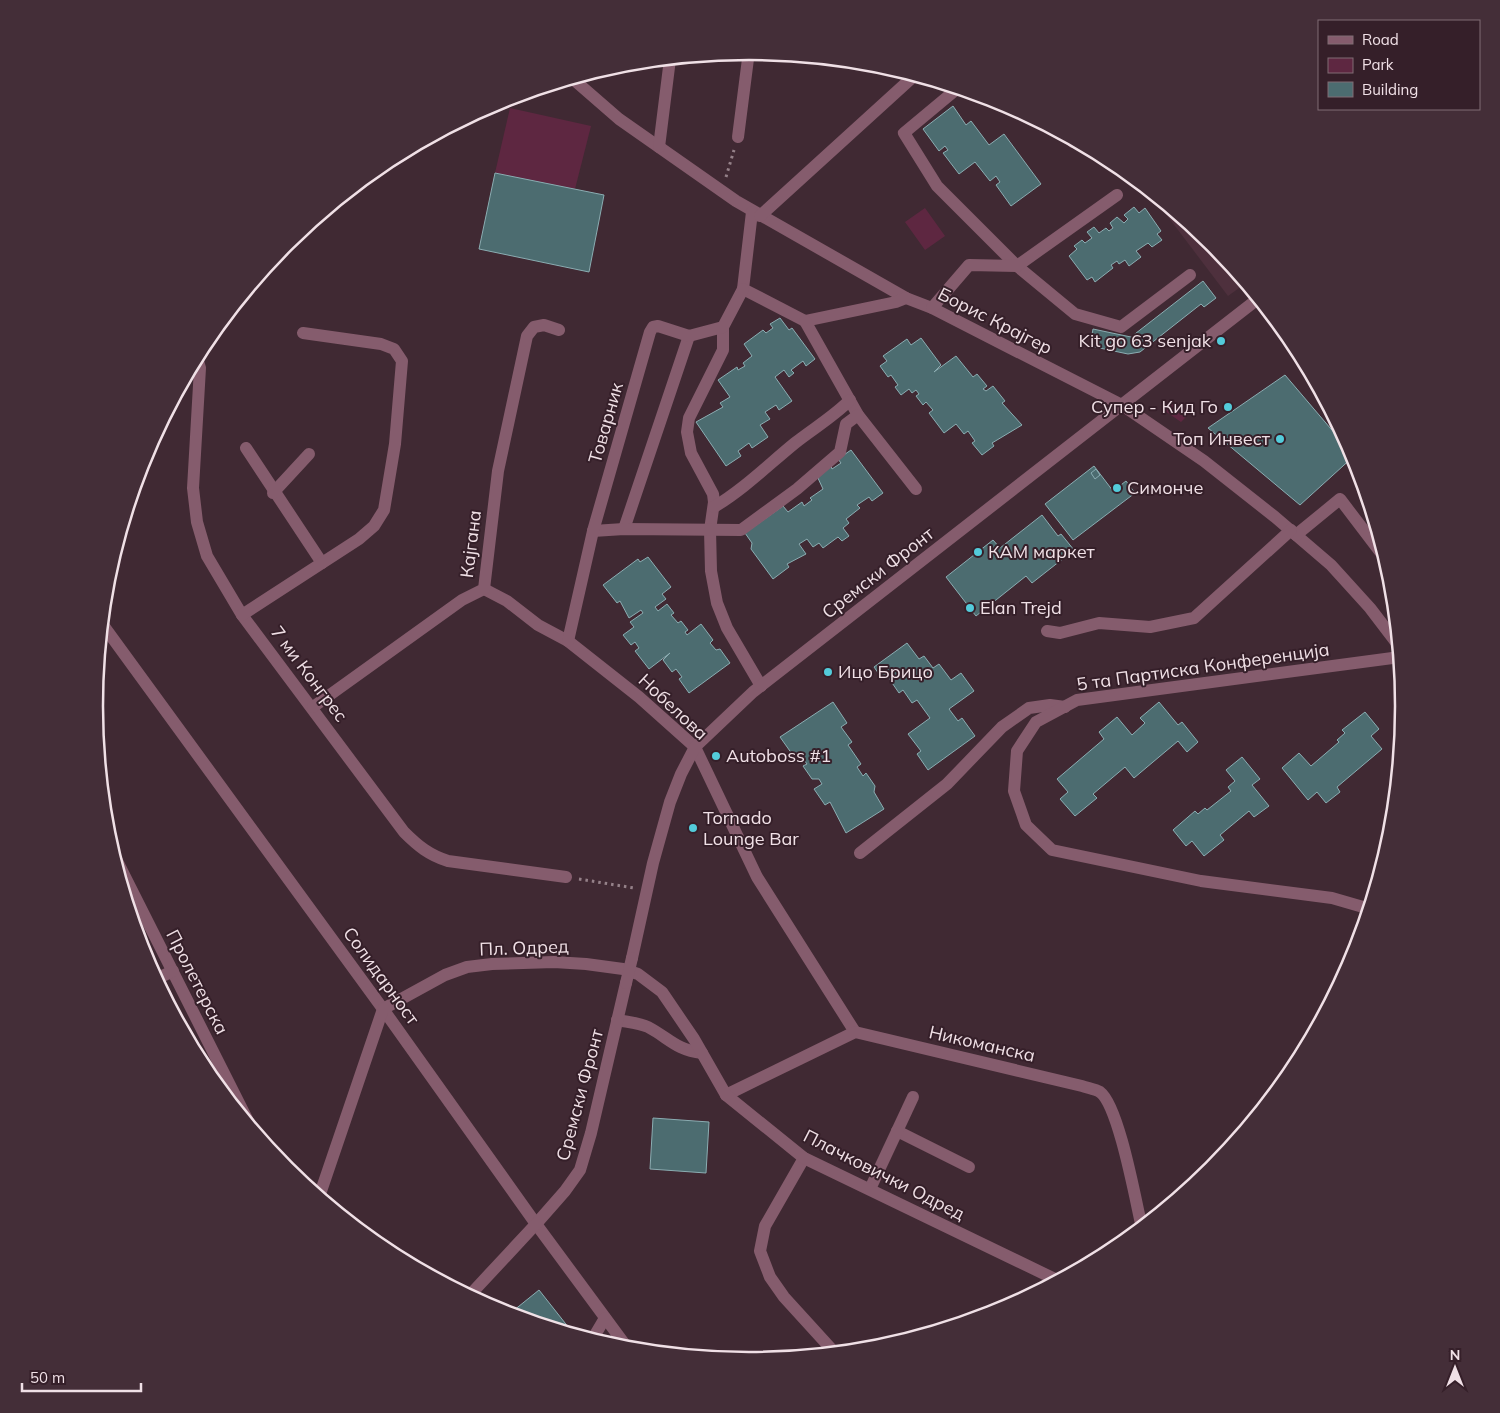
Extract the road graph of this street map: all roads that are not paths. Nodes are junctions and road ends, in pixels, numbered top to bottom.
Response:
1 (748, 60) edge
2 (669, 66) edge
3 (909, 80) edge
4 (578, 83) edge
5 (953, 92) edge
6 (738, 137) road end
7 (659, 148) junction
8 (1117, 195) dead end
9 (756, 214) junction
10 (1017, 266) junction
11 (1190, 275) dead end
12 (743, 289) junction
13 (761, 298) junction
14 (906, 298) junction
15 (736, 302) junction
16 (1254, 302) edge
17 (932, 308) junction
18 (805, 322) junction
19 (722, 327) junction
20 (559, 330) dead end
21 (303, 333) dead end
22 (690, 336) junction
23 (200, 367) edge
24 (850, 400) junction
25 (1122, 405) junction
26 (858, 415) junction
27 (246, 448) dead end
28 (309, 454) dead end
29 (916, 489) dead end
30 (273, 493) junction
31 (714, 507) junction
32 (624, 529) junction
33 (710, 530) junction
34 (593, 531) junction
35 (1294, 533) junction
36 (1376, 546) edge
37 (322, 563) junction
38 (484, 589) junction
39 (242, 615) junction
40 (1047, 631) dead end
41 (108, 632) edge
42 (1393, 638) edge
43 (568, 641) junction
44 (1394, 658) edge
45 (761, 686) junction
46 (1065, 706) junction
47 (313, 707) junction
48 (695, 747) junction
49 (860, 853) dead end
50 (566, 877) road end
51 (130, 886) edge
52 (1364, 907) edge
53 (586, 964) joint
54 (173, 972) junction
55 (163, 976) edge
56 (383, 1009) junction
57 (617, 1020) junction
58 (855, 1032) junction
59 (702, 1053) junction
60 (726, 1095) junction
61 (913, 1097) dead end
62 (238, 1101) edge
63 (897, 1131) junction
64 (804, 1158) junction
65 (969, 1167) dead end
66 (870, 1189) junction
67 (321, 1190) edge
68 (1140, 1222) edge
69 (536, 1224) junction
70 (1053, 1277) edge
71 (474, 1291) edge
72 (605, 1318) junction
73 (596, 1334) edge
74 (622, 1340) edge
75 (830, 1347) edge

1 - 6 street
2 - 7 street
3 - 9 street
4 - 7 street, Борис Крајгер
5 - 10 street
7 - 9 street, Борис Крајгер
8 - 10 street
9 - 12 street
9 - 14 street, Борис Крајгер
10 - 11 street
10 - 17 street
12 - 13 street
12 - 15 street
13 - 15 street
13 - 18 street
14 - 17 street, Борис Крајгер
14 - 18 street
15 - 19 street
16 - 25 street, Сремски Фронт
17 - 25 street, Борис Крајгер
18 - 24 street
19 - 22 street
19 - 31 street
20 - 38 street, Кајгана
21 - 37 street
22 - 32 street
22 - 34 street, Товарник
23 - 39 street, 7 ми Конгрес
24 - 26 street
24 - 31 street
25 - 35 street, Борис Крајгер
25 - 45 street, Сремски Фронт
26 - 29 street
26 - 33 street
27 - 30 street
28 - 30 street
30 - 37 street
31 - 33 street
32 - 33 street
32 - 34 street
33 - 45 street
34 - 43 street, Товарник
35 - 36 street
35 - 40 street
35 - 42 street, Борис Крајгер
37 - 39 street
38 - 43 street, Нобелова
38 - 47 street, Кајгана
39 - 47 street, 7 ми Конгрес
41 - 56 street, Солидарност
43 - 48 street, Нобелова
44 - 46 street, 5 та Партиска Конференција
45 - 48 street, Сремски Фронт
46 - 49 street
46 - 52 street, 5 та Партиска Конференција
47 - 50 street, 7 ми Конгрес
48 - 57 street, Сремски Фронт, bridge
48 - 58 street, Нобелова
51 - 54 street, Пролетерска
53 - 56 street, Пл. Одред
53 - 59 street, Плачковички Одред
54 - 55 street
54 - 62 street, Пролетерска
56 - 67 street
56 - 69 street, Солидарност
57 - 59 street
57 - 69 street, Сремски Фронт
58 - 60 street
58 - 68 street, Никоманска
59 - 60 street, Плачковички Одред
60 - 64 street, Плачковички Одред
61 - 63 street
63 - 65 street
63 - 66 street
64 - 66 street, Плачковички Одред
64 - 75 street
66 - 70 street, Плачковички Одред
69 - 71 street, Сремски Фронт
69 - 72 street, Солидарност
72 - 73 street
72 - 74 street, Солидарност

